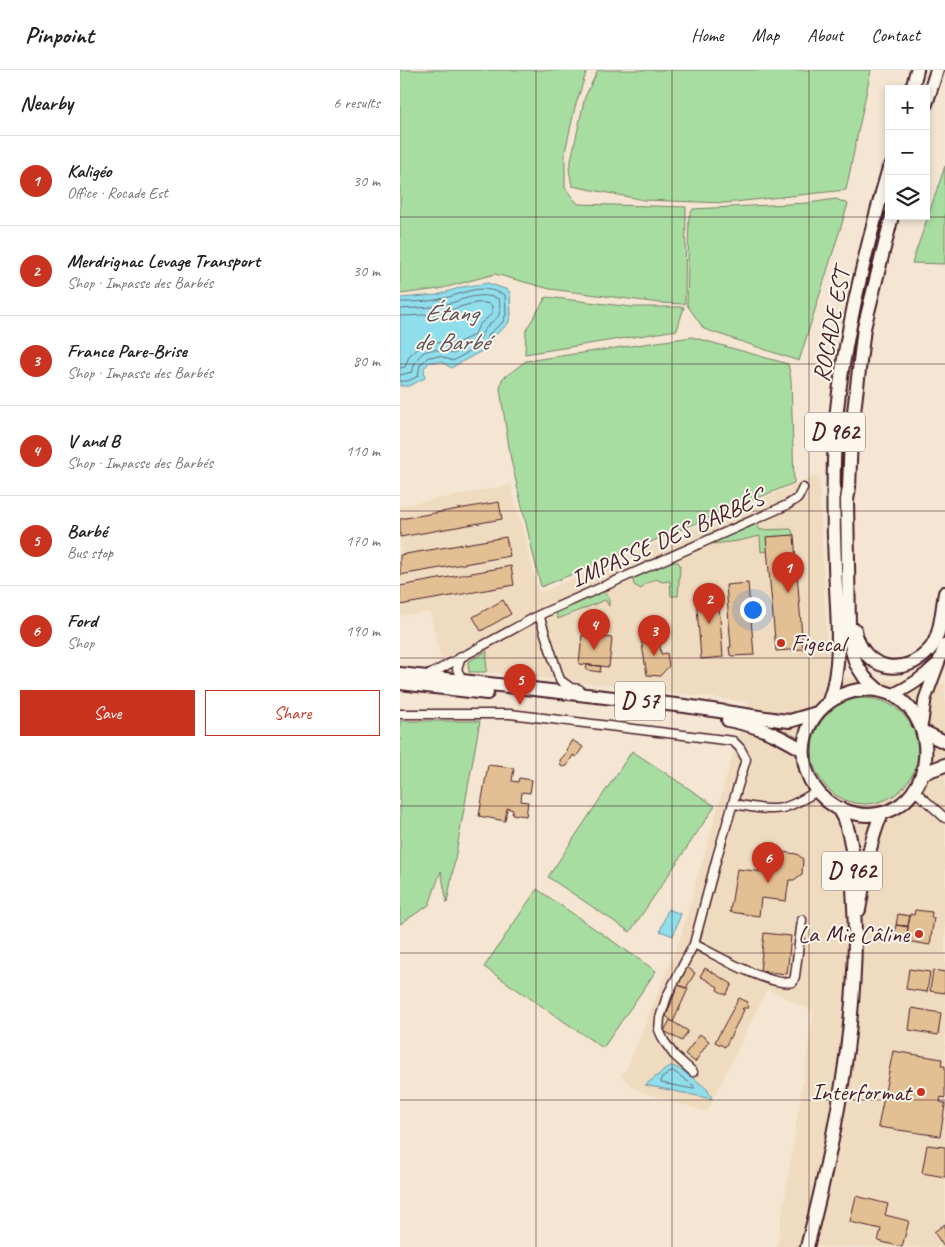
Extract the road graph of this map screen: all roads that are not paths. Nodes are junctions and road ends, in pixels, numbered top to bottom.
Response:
1 (917, 70) edge
2 (937, 70) edge
3 (913, 85) edge
4 (930, 92) edge
5 (887, 175) edge
6 (891, 220) edge
7 (803, 488) dead end
8 (849, 488) junction
9 (945, 593) edge
10 (540, 615) junction
11 (945, 645) edge
12 (461, 656) junction
13 (939, 662) junction
14 (400, 674) edge
15 (425, 677) junction
16 (462, 681) junction
17 (400, 683) edge
18 (878, 690) junction
19 (474, 691) junction
20 (892, 695) junction
21 (829, 701) junction
22 (663, 704) junction
23 (817, 713) junction
24 (400, 714) edge
25 (924, 727) junction
26 (945, 742) edge
27 (803, 750) junction
28 (945, 765) edge
29 (926, 772) junction
30 (817, 791) junction
31 (915, 792) junction
32 (734, 804) junction
33 (838, 808) junction
34 (882, 813) junction
35 (945, 818) edge
36 (802, 920) dead end
37 (855, 937) junction
38 (694, 944) junction
39 (693, 1072) dead end
40 (807, 1247) edge

1 - 3 main road
2 - 4 main road
5 - 21 main road, ROCADE EST / D 962
6 - 8 main road, ROCADE EST / D 962
7 - 10 street, IMPASSE DES BARBÉS
8 - 9 main road
8 - 18 main road, ROCADE EST / D 962
10 - 12 street, IMPASSE DES BARBÉS
10 - 22 street
11 - 13 main road
12 - 15 street, IMPASSE DES BARBÉS
12 - 16 street
13 - 20 main road
13 - 25 main road
14 - 15 main road, D 57
15 - 16 main road, D 57
16 - 19 street
16 - 22 main road, D 57
17 - 19 main road, D 57
18 - 20 main road
18 - 21 main road
19 - 27 main road, D 57
20 - 25 main road
21 - 23 main road
22 - 23 main road, D 57
23 - 27 main road
24 - 32 street
25 - 26 main road
25 - 29 main road
27 - 30 main road
28 - 29 main road
29 - 31 main road
30 - 32 street
30 - 33 main road
31 - 34 main road
31 - 35 street
32 - 38 street
33 - 34 main road
33 - 37 main road, D 962
34 - 37 main road, D 962
36 - 38 street
37 - 40 main road, D 962
38 - 39 street

